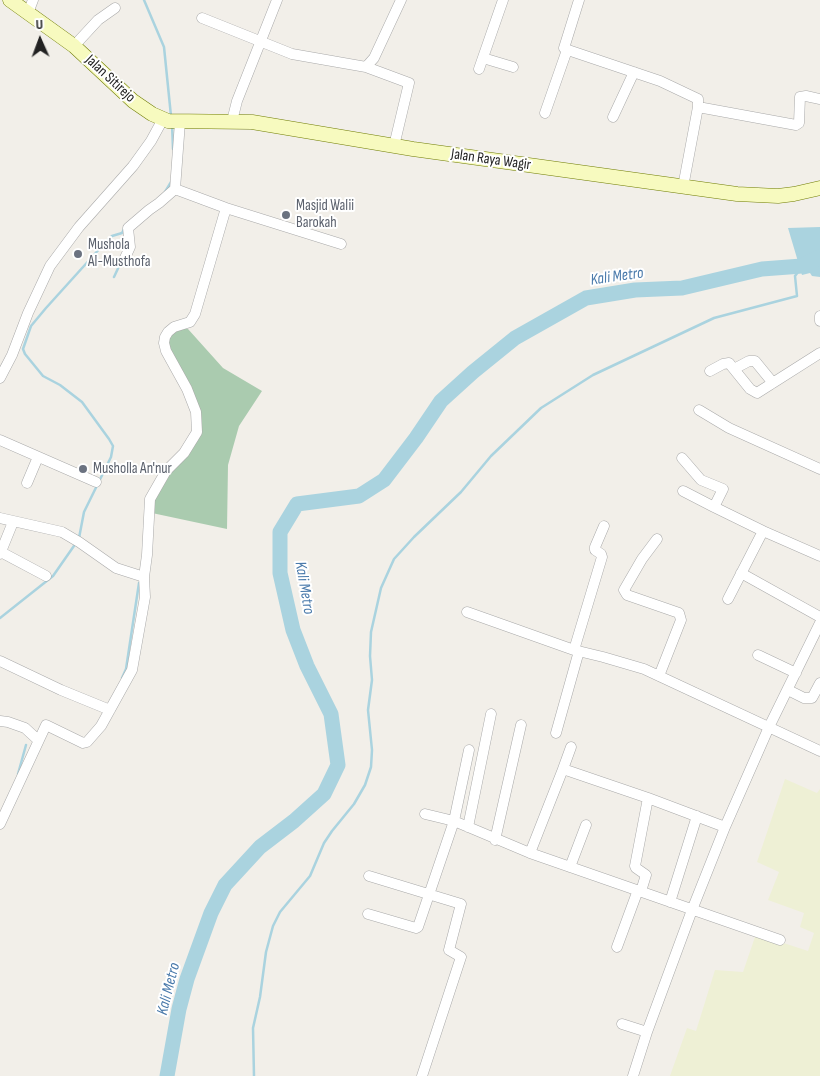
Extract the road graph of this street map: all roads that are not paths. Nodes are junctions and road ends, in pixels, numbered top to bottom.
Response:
1 (10, 0) edge
2 (34, 0) edge
3 (277, 0) edge
4 (401, 0) edge
5 (503, 0) edge
6 (579, 0) edge
7 (115, 8) dead end
8 (28, 13) junction
9 (202, 18) dead end
10 (261, 41) junction
11 (74, 46) junction
12 (567, 50) junction
13 (483, 58) junction
14 (366, 67) junction
15 (512, 67) dead end
16 (479, 69) dead end
17 (634, 72) junction
18 (820, 99) edge
19 (698, 107) junction
20 (545, 113) dead end
21 (613, 117) dead end
22 (172, 121) junction
23 (232, 122) junction
24 (394, 146) junction
25 (683, 186) junction
26 (820, 188) edge
27 (175, 189) junction
28 (226, 208) junction
29 (340, 244) dead end
30 (124, 260) dead end
31 (820, 316) edge
32 (820, 321) edge
33 (820, 353) edge
34 (734, 369) junction
35 (710, 371) dead end
36 (0, 378) edge
37 (773, 383) junction
38 (699, 410) dead end
39 (0, 440) edge
40 (38, 457) junction
41 (682, 458) dead end
42 (820, 469) edge
43 (96, 482) dead end
44 (27, 483) dead end
45 (682, 491) dead end
46 (714, 507) junction
47 (0, 518) edge
48 (13, 522) junction
49 (604, 526) dead end
50 (763, 531) junction
51 (657, 539) dead end
52 (0, 553) edge
53 (820, 556) edge
54 (741, 573) junction
55 (46, 576) dead end
56 (144, 577) junction
57 (728, 599) dead end
58 (467, 612) dead end
59 (820, 616) edge
60 (820, 623) edge
61 (577, 651) junction
62 (758, 655) dead end
63 (0, 661) edge
64 (796, 673) junction
65 (659, 676) junction
66 (820, 683) edge
67 (788, 690) junction
68 (110, 710) junction
69 (491, 714) dead end
70 (0, 721) edge
71 (520, 725) dead end
72 (769, 727) junction
73 (556, 734) dead end
74 (38, 740) junction
75 (571, 747) dead end
76 (469, 750) dead end
77 (820, 751) edge
78 (563, 769) junction
79 (648, 798) junction
80 (425, 814) dead end
81 (697, 816) junction
82 (454, 821) junction
83 (0, 824) edge
84 (586, 825) dead end
85 (468, 827) junction
86 (725, 828) junction
87 (495, 840) junction
88 (530, 853) junction
89 (570, 867) junction
90 (369, 876) dead end
91 (639, 891) junction
92 (429, 893) junction
93 (670, 902) junction
94 (692, 910) junction
95 (368, 914) dead end
96 (780, 940) dead end
97 (617, 947) dead end
98 (622, 1024) dead end
99 (647, 1032) junction
100 (422, 1076) edge
101 (633, 1076) edge

1 - 8 main road, Jalan Sitirejo
2 - 8 street
3 - 10 street
4 - 14 street
5 - 13 street
6 - 12 street
7 - 11 street
8 - 11 main road, Jalan Sitirejo
9 - 10 street
10 - 14 street
10 - 23 street
11 - 22 main road, Jalan Sitirejo
12 - 17 street
12 - 20 street
13 - 15 street
13 - 16 street
14 - 24 street
17 - 19 street
17 - 21 street
18 - 19 street
19 - 25 street
22 - 23 main road, Jalan Raya Wagir
22 - 27 street
22 - 36 street
23 - 24 main road, Jalan Raya Wagir
24 - 25 main road, Jalan Raya Wagir
25 - 26 main road, Jalan Raya Wagir
27 - 28 street
27 - 30 street
28 - 29 street
28 - 56 street
31 - 32 street
33 - 37 street
34 - 35 street
34 - 37 street
34 - 37 street
38 - 42 street
39 - 40 street
40 - 43 street
40 - 44 street
41 - 46 street
45 - 46 street
46 - 50 street
47 - 48 street
48 - 52 street
48 - 56 street
49 - 61 street
50 - 53 street
50 - 54 street
51 - 65 street
52 - 55 street
54 - 57 street
54 - 59 street
56 - 68 street
58 - 61 street
60 - 64 street
61 - 65 street
61 - 73 street
62 - 64 street
63 - 68 street
64 - 67 street
65 - 72 street
66 - 67 street
67 - 72 street
68 - 74 street
69 - 85 street
70 - 74 street
71 - 87 street
72 - 77 street
72 - 86 street
74 - 83 street
75 - 78 street
76 - 82 street
78 - 79 street
78 - 88 street
79 - 81 street
79 - 91 street
80 - 82 street
81 - 86 street
81 - 93 street
82 - 85 street
82 - 92 street
84 - 89 street
85 - 87 street
86 - 94 street
87 - 88 street
88 - 89 street
89 - 91 street
90 - 92 street
91 - 93 street
91 - 97 street
92 - 95 street
92 - 100 street
93 - 94 street
94 - 96 street
94 - 99 street
98 - 99 street
99 - 101 street

